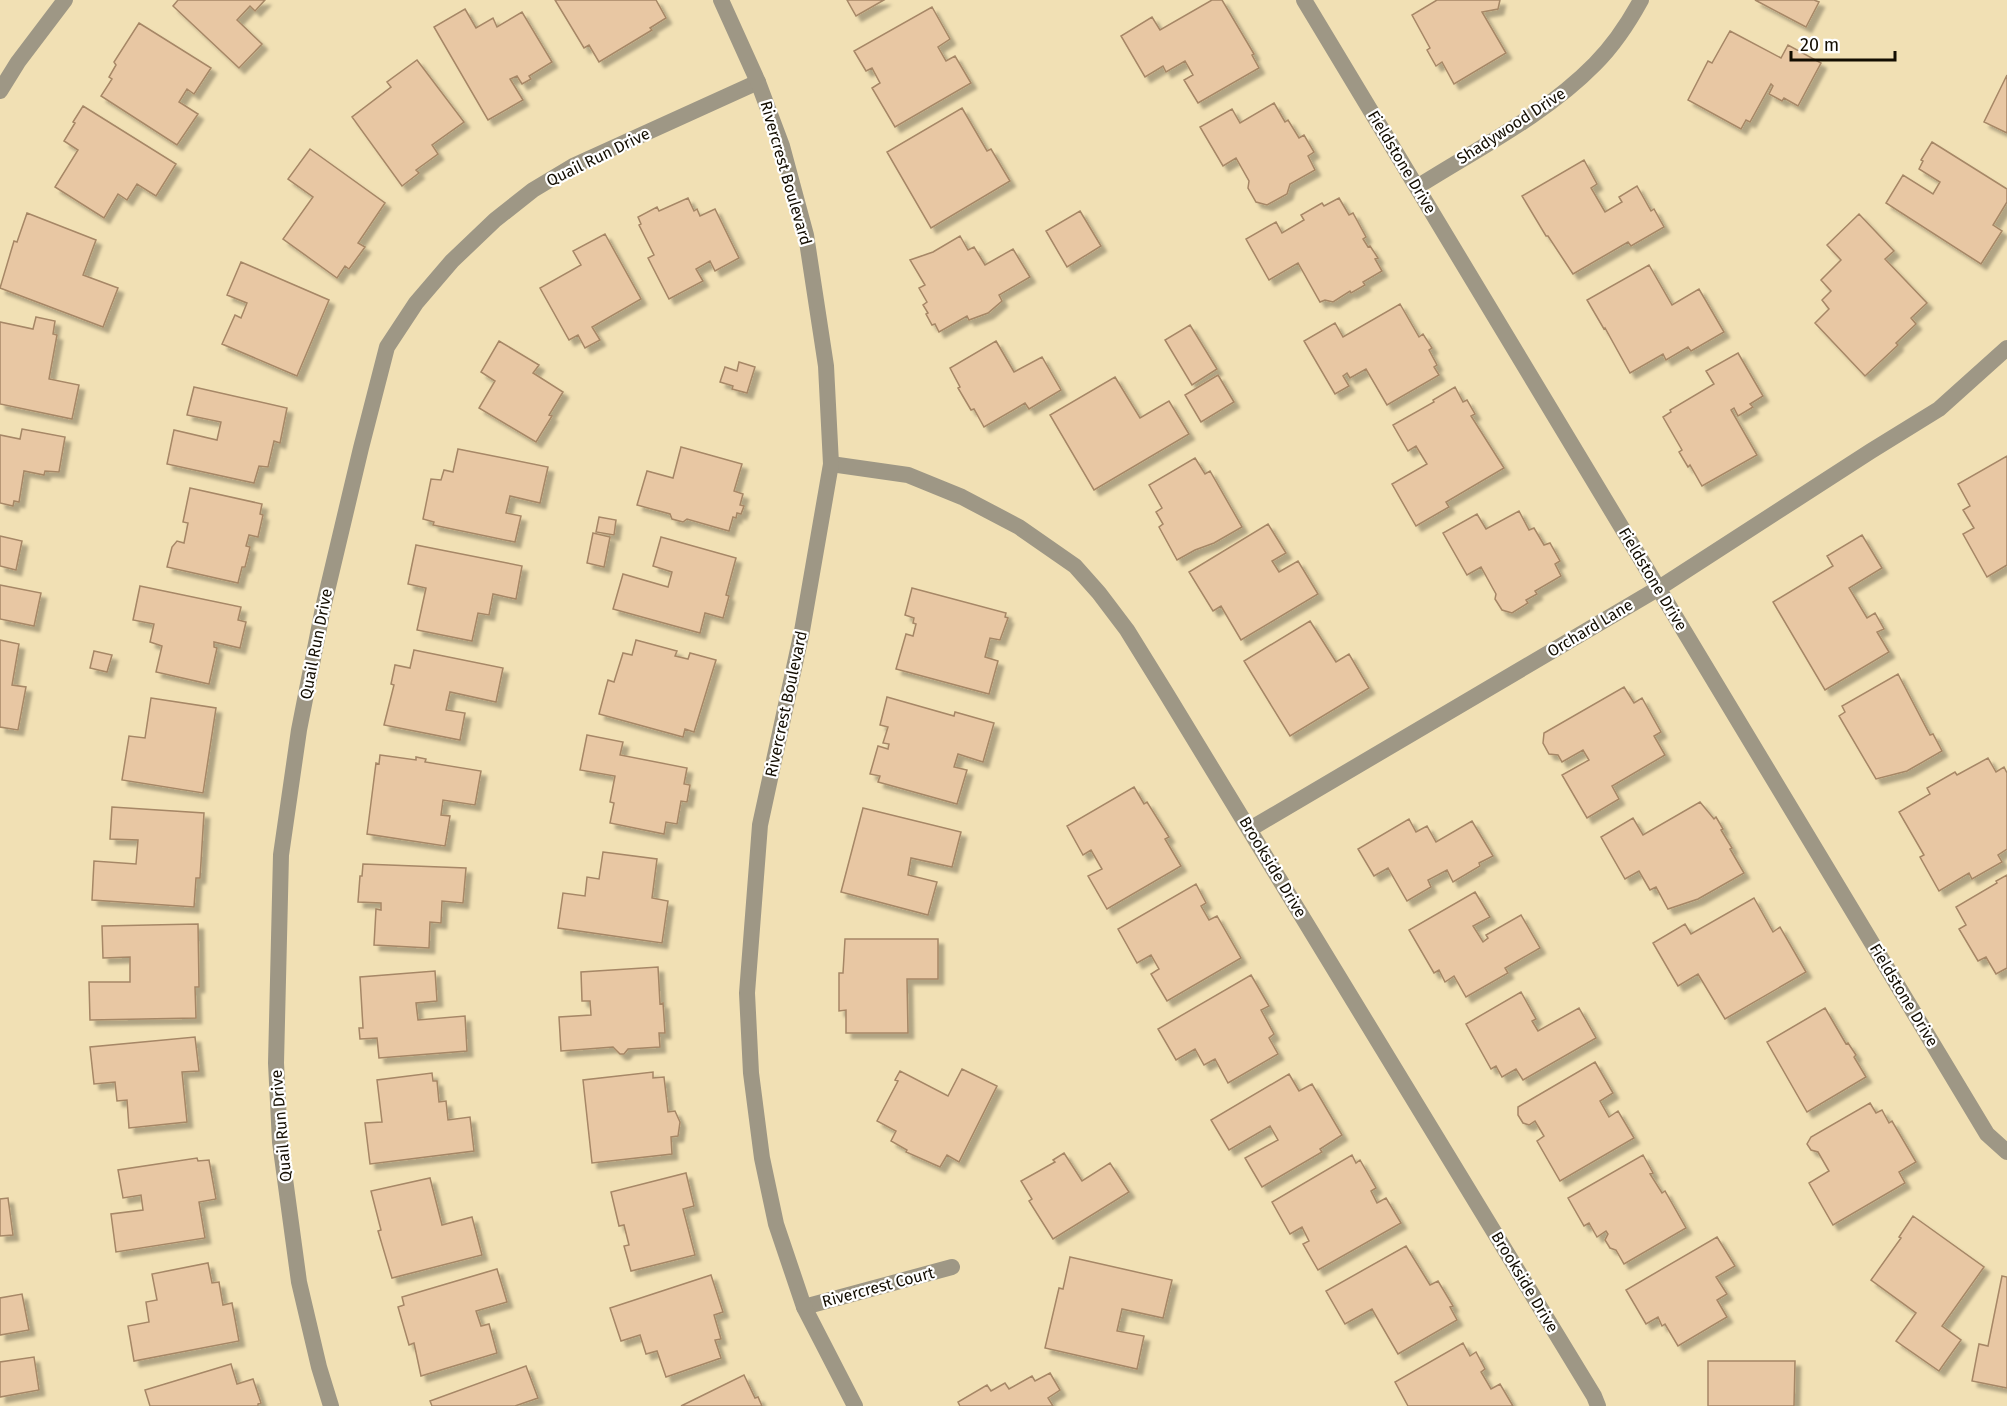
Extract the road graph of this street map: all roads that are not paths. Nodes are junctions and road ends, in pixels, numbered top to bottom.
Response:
1 (65, 0) edge
2 (721, 0) edge
3 (1304, 0) edge
4 (1641, 0) edge
5 (759, 82) junction
6 (0, 91) edge
7 (1417, 187) junction
8 (2007, 348) edge
9 (831, 464) junction
10 (1659, 588) junction
11 (1250, 829) junction
12 (2007, 1152) edge
13 (952, 1268) dead end
14 (804, 1307) junction
15 (332, 1406) edge
16 (855, 1406) edge
17 (1598, 1406) edge

1 - 6 street
2 - 5 street, Rivercrest Boulevard
3 - 7 street, Fieldstone Drive
4 - 7 street, Shadywood Drive
5 - 9 street, Rivercrest Boulevard
5 - 15 street, Quail Run Drive
7 - 10 street, Fieldstone Drive
8 - 10 street, Orchard Lane
9 - 11 street, Brookside Drive
9 - 14 street, Rivercrest Boulevard
10 - 11 street, Orchard Lane
10 - 12 street, Fieldstone Drive
11 - 17 street, Brookside Drive
13 - 14 street, Rivercrest Court
14 - 16 street, Rivercrest Boulevard

